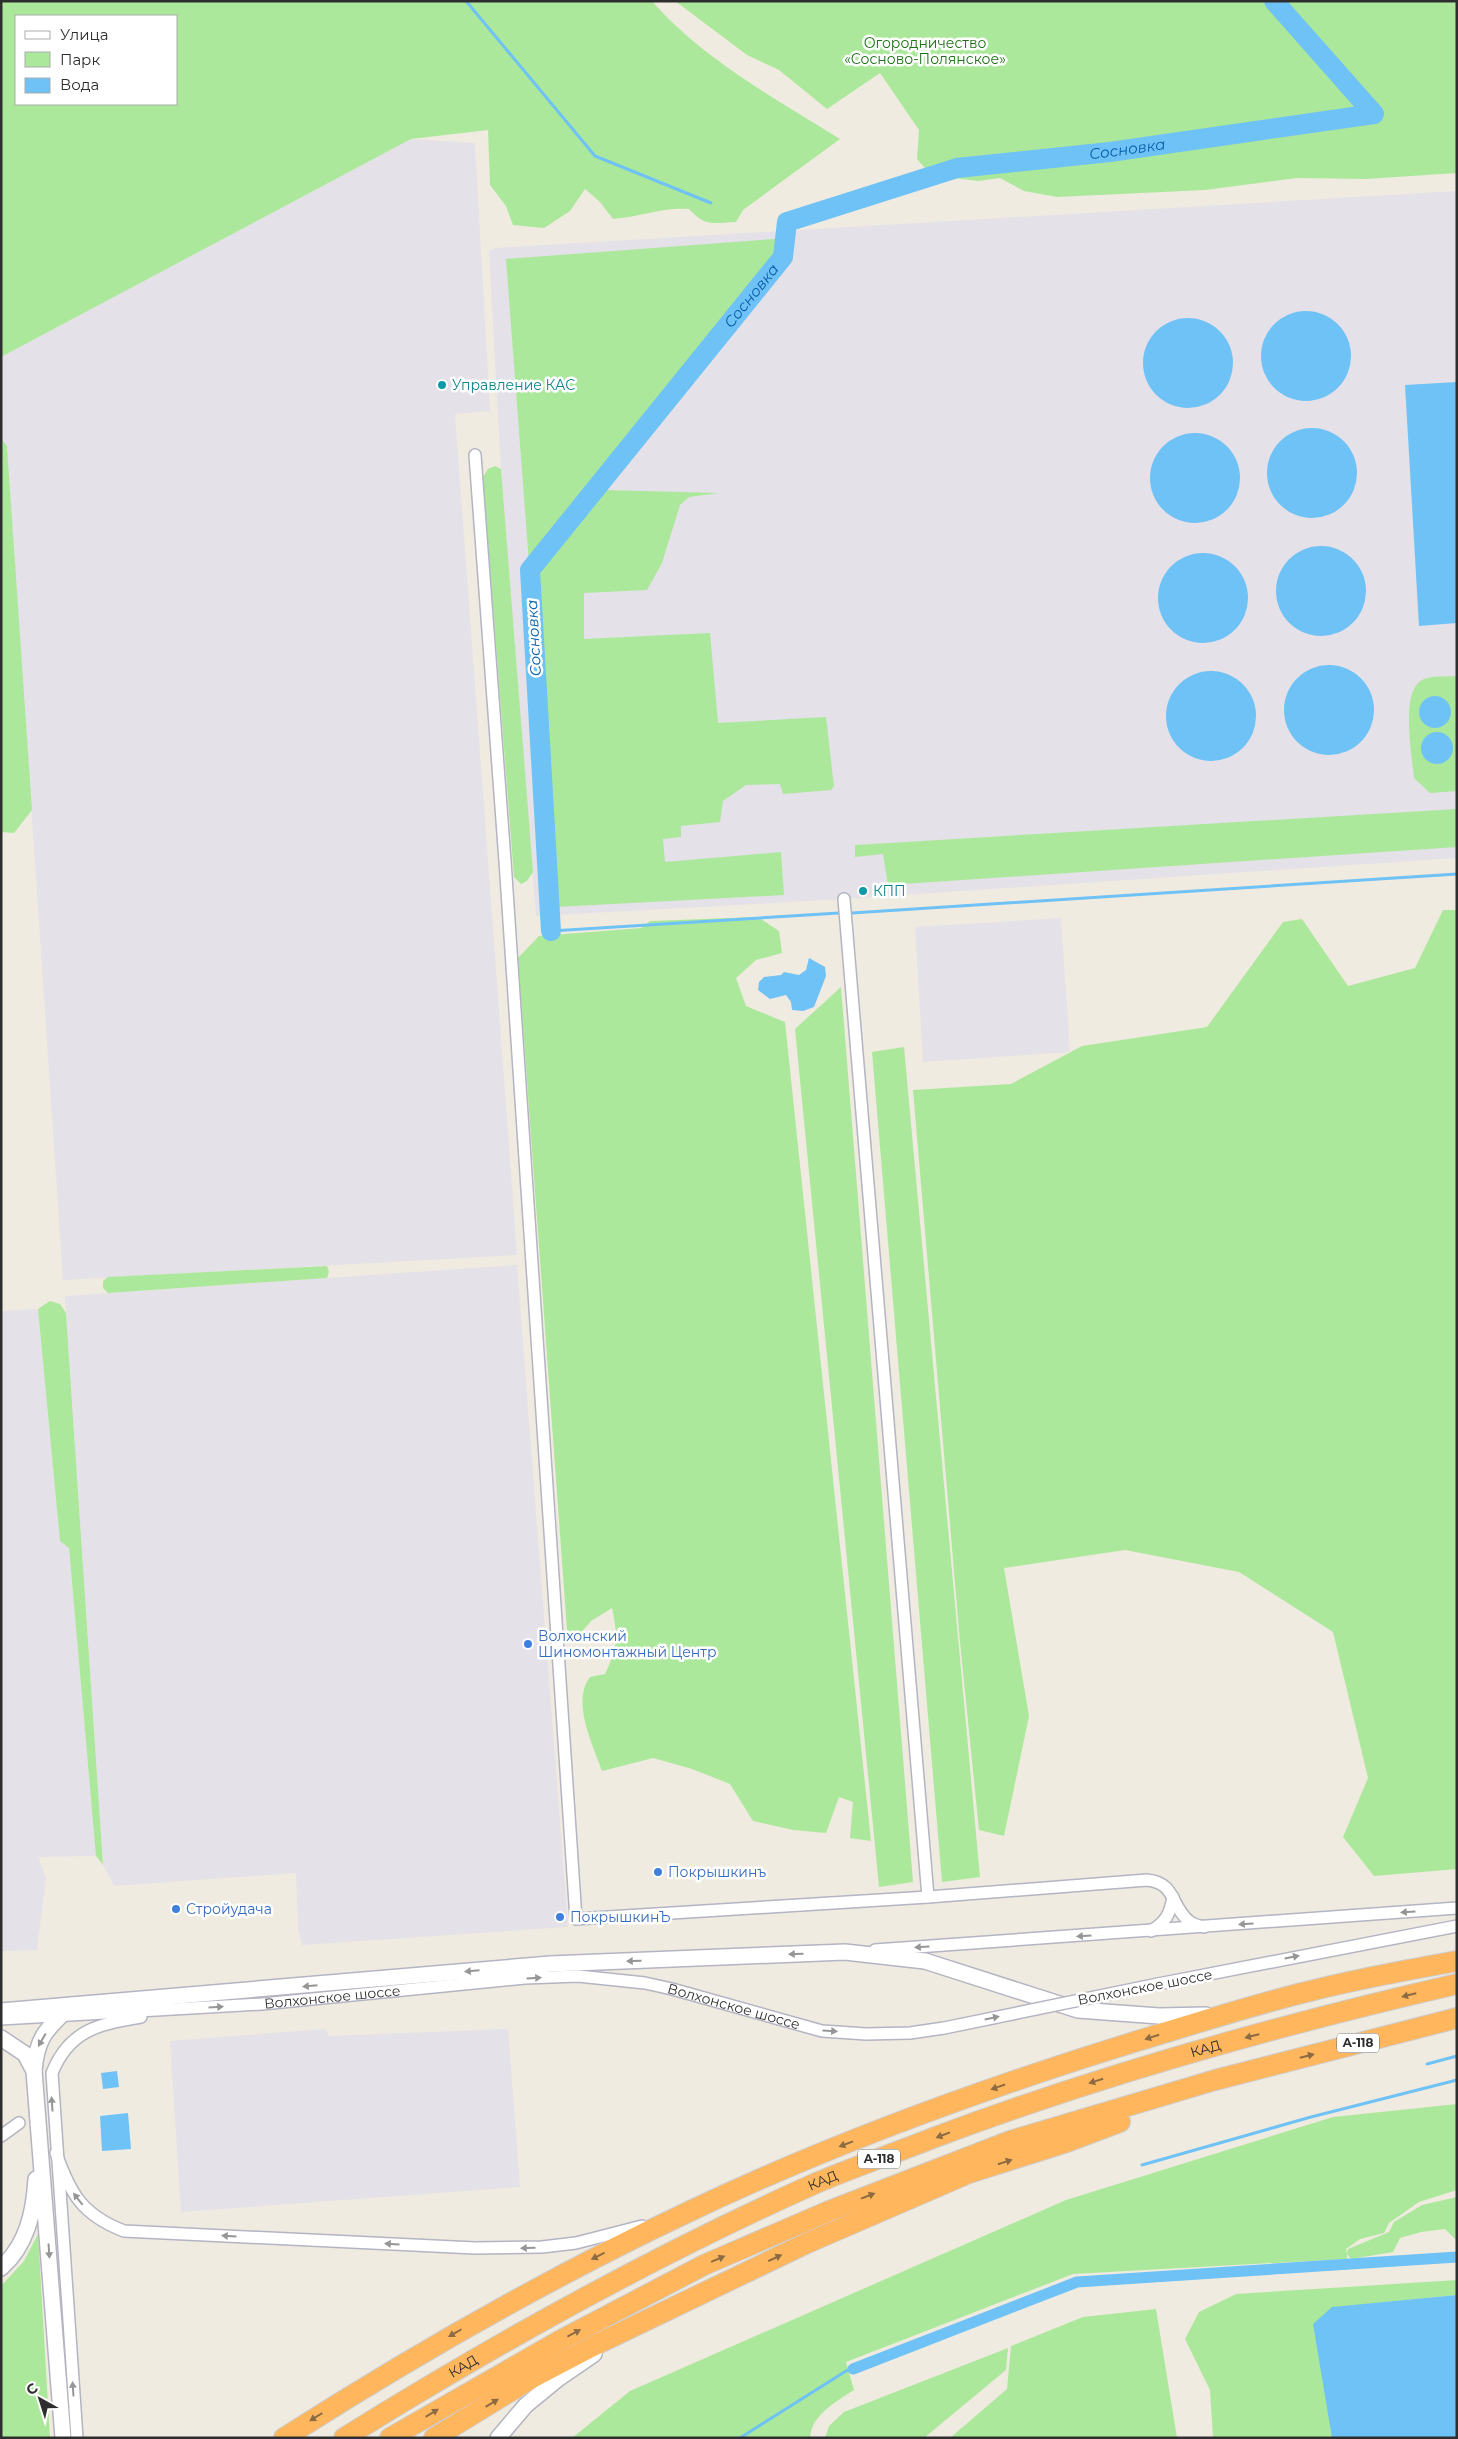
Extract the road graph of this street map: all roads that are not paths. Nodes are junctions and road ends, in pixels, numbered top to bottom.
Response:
1 (475, 455) dead end
2 (844, 899) dead end
3 (1173, 1897) junction
4 (928, 1898) junction
5 (1457, 1908) edge
6 (1457, 1926) edge
7 (1204, 1927) junction
8 (1151, 1931) junction
9 (845, 1952) junction
10 (1457, 1961) edge
11 (1457, 1984) edge
12 (195, 2009) junction
13 (67, 2010) junction
14 (1, 2011) edge
15 (1232, 2013) junction
16 (1457, 2018) edge
17 (1, 2019) edge
18 (1, 2038) edge
19 (1259, 2068) junction
20 (34, 2070) junction
21 (19, 2123) dead end
22 (40, 2132) junction
23 (1, 2136) edge
24 (56, 2152) junction
25 (689, 2211) junction
26 (1, 2268) edge
27 (652, 2316) junction
28 (63, 2438) edge
29 (77, 2438) edge
30 (284, 2438) edge
31 (344, 2438) edge
32 (390, 2438) edge
33 (434, 2438) edge
34 (498, 2438) edge

1 - 4 street
2 - 4 street
3 - 4 street
3 - 7 street
3 - 8 street
5 -> 7 street, Волхонское шоссе
12 -> 6 street, Волхонское шоссе, bridge
7 - 8 street, Волхонское шоссе
8 -> 9 street, Волхонское шоссе
9 -> 13 main road, Волхонское шоссе
9 - 15 main road
10 - 15 highway
11 -> 31 highway, КАД / А-118
12 - 13 street, Волхонское шоссе
24 -> 12 street
13 - 14 main road, Волхонское шоссе
13 - 17 street, Волхонское шоссе
13 -> 20 main road
15 -> 25 highway
19 -> 16 highway, КАД / А-118
18 - 20 main road
27 -> 19 highway
32 -> 19 highway, КАД / А-118
20 - 22 main road
21 - 23 street
22 - 26 main road
22 -> 28 main road
25 -> 24 street
29 -> 24 street
25 -> 30 highway
33 -> 27 highway
27 - 34 main road

